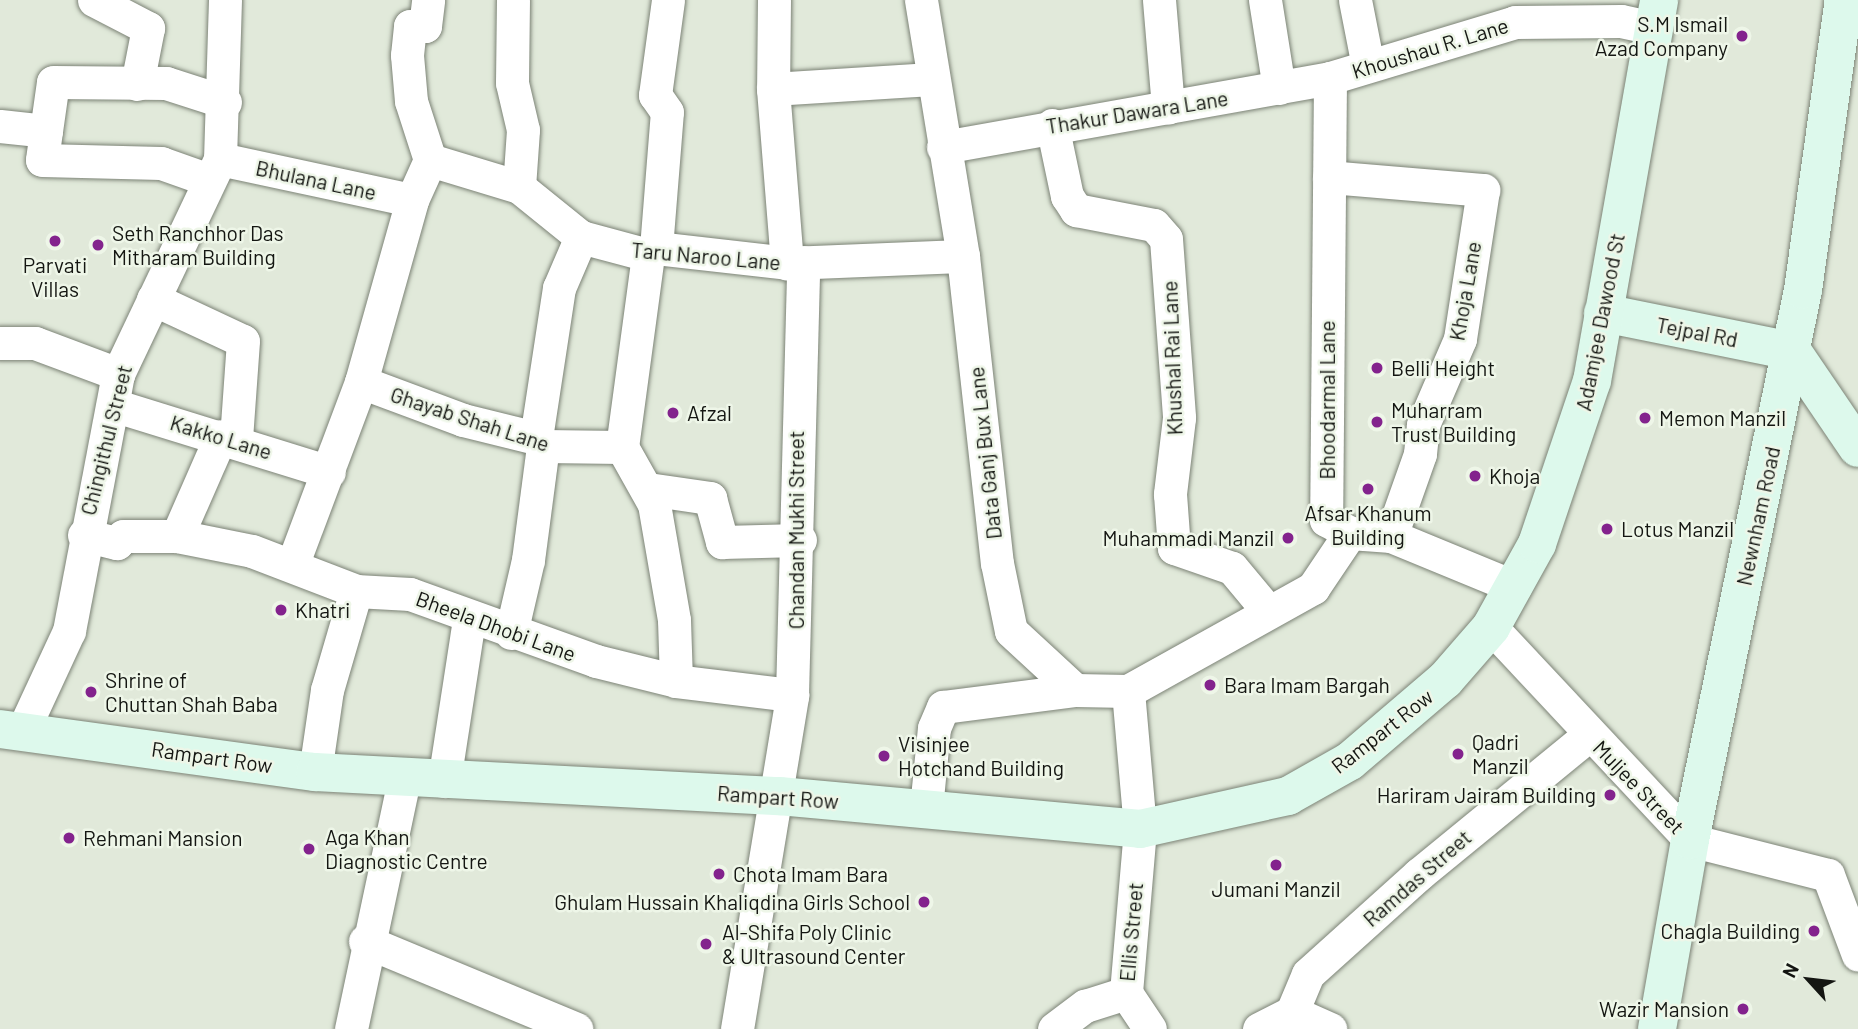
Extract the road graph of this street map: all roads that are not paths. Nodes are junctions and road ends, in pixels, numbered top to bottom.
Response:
1 (94, 0) edge
2 (225, 0) edge
3 (428, 0) edge
4 (513, 0) edge
5 (668, 0) edge
6 (774, 0) edge
7 (920, 0) edge
8 (1159, 0) edge
9 (1265, 0) edge
10 (1355, 0) edge
11 (1844, 0) edge
12 (1657, 14) edge
13 (1368, 66) junction
14 (1330, 78) junction
15 (930, 79) junction
16 (137, 84) junction
17 (1279, 88) junction
18 (773, 89) junction
19 (225, 102) junction
20 (1168, 107) junction
21 (1052, 125) junction
22 (0, 126) edge
23 (46, 131) junction
24 (943, 147) junction
25 (430, 160) junction
26 (215, 170) junction
27 (1329, 177) junction
28 (519, 187) junction
29 (412, 200) junction
30 (582, 237) junction
31 (652, 251) junction
32 (963, 256) junction
33 (795, 263) junction
34 (153, 299) junction
35 (1603, 313) junction
36 (0, 343) edge
37 (1792, 351) junction
38 (361, 382) junction
39 (116, 390) junction
40 (228, 438) junction
41 (540, 442) junction
42 (622, 447) junction
43 (1858, 448) edge
44 (329, 472) junction
45 (648, 489) junction
46 (1350, 533) junction
47 (84, 536) junction
48 (177, 536) junction
49 (1391, 536) junction
50 (800, 540) junction
51 (293, 563) junction
52 (1515, 587) junction
53 (356, 591) junction
54 (1268, 611) junction
55 (469, 620) junction
56 (1491, 627) junction
57 (511, 633) junction
58 (676, 681) junction
59 (1075, 690) junction
60 (1128, 691) junction
61 (792, 695) junction
62 (11, 729) edge
63 (1589, 735) junction
64 (316, 772) junction
65 (404, 779) junction
66 (444, 781) junction
67 (779, 796) junction
68 (926, 808) junction
69 (1140, 829) junction
70 (1690, 840) junction
71 (365, 941) junction
72 (1858, 955) edge
73 (1126, 993) junction
74 (1292, 1012) junction
75 (544, 1023) edge
76 (351, 1029) edge
77 (576, 1029) edge
78 (737, 1029) edge
79 (1054, 1029) edge
80 (1150, 1029) edge
81 (1259, 1029) edge
82 (1330, 1029) edge
83 (1657, 1029) edge

1 - 16 street
2 - 19 street
3 - 25 street
4 - 28 street
5 - 31 street
6 - 18 street, Chandan Mukhi Street
7 - 15 street, Data Ganj Bux Lane
8 - 20 street
9 - 17 street
10 - 13 street
11 - 37 street, Newnham Road
12 - 13 street, Khoushau R. Lane
12 - 35 street, Adamjee Dawood St
13 - 14 street, Khoushau R. Lane
14 - 17 street, Thakur Dawara Lane
14 - 27 street, Bhoodarmal Lane
15 - 18 street
15 - 24 street, Data Ganj Bux Lane
16 - 19 street
16 - 23 street
17 - 20 street, Thakur Dawara Lane
18 - 33 street, Chandan Mukhi Street
19 - 26 street
20 - 21 street, Thakur Dawara Lane
21 - 24 street, Thakur Dawara Lane
21 - 54 street, Khushal Rai Lane
22 - 23 street
23 - 26 street, Bhulana Lane
24 - 32 street, Data Ganj Bux Lane
25 - 28 street, Taru Naroo Lane
25 - 29 street
26 - 29 street, Bhulana Lane
26 - 34 street, Chingithul Street
27 - 46 street, Bhoodarmal Lane
27 - 49 street, Khoja Lane
28 - 30 street, Taru Naroo Lane
29 - 38 street
30 - 31 street, Taru Naroo Lane
30 - 41 street
31 - 33 street, Taru Naroo Lane
31 - 42 street
32 - 33 street, Taru Naroo Lane
32 - 59 street, Data Ganj Bux Lane
33 - 50 street, Chandan Mukhi Street
34 - 39 street, Chingithul Street
34 - 40 street
35 - 37 street, Tejpal Rd
35 - 52 street, Adamjee Dawood St
36 - 39 street, Kakko Lane
37 - 43 street
37 - 70 street, Newnham Road
38 - 41 street, Ghayab Shah Lane
38 - 44 street
39 - 40 street, Kakko Lane
39 - 47 street, Chingithul Street
40 - 44 street, Kakko Lane
40 - 48 street
41 - 42 street, Ghayab Shah Lane
41 - 57 street
42 - 45 street
44 - 51 street
45 - 50 street
45 - 58 street
46 - 49 street
46 - 54 street
47 - 48 street, Bheela Dhobi Lane
47 - 62 street, Chingithul Street
48 - 51 street, Bheela Dhobi Lane
49 - 52 street
50 - 61 street, Chandan Mukhi Street
51 - 53 street, Bheela Dhobi Lane
52 - 56 street, Adamjee Dawood St
53 - 55 street, Bheela Dhobi Lane
53 - 64 street
54 - 60 street
55 - 57 street, Bheela Dhobi Lane
55 - 66 street
56 - 63 street, Muljee Street
56 - 69 street, Rampart Row
57 - 58 street, Bheela Dhobi Lane
58 - 61 street, Bheela Dhobi Lane
59 - 60 street
59 - 68 street
60 - 69 street
61 - 67 street, Chandan Mukhi Street
62 - 64 street, Rampart Row
63 - 70 street, Muljee Street
63 - 74 street, Ramdas Street
64 - 65 street, Rampart Row
65 - 66 street, Rampart Row
65 - 71 street
66 - 67 street, Rampart Row
67 - 68 street, Rampart Row
67 - 78 street, Chandan Mukhi Street
68 - 69 street, Rampart Row
69 - 73 street, Ellis Street
70 - 72 street, Muljee Street
70 - 83 street, Newnham Road
71 - 75 street
71 - 76 street
73 - 79 street
73 - 80 street, Ellis Street
74 - 81 street
74 - 82 street
75 - 77 street

